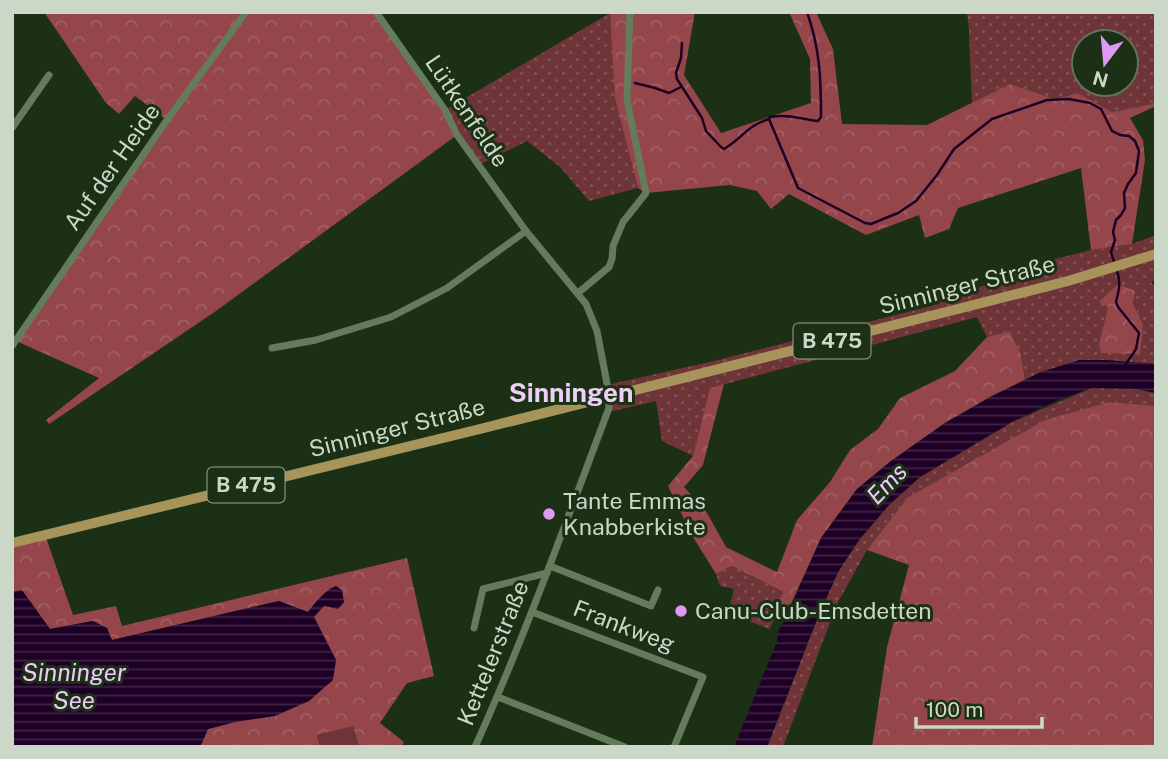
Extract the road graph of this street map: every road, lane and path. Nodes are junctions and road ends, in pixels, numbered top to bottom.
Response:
1 (246, 12) edge
2 (376, 12) edge
3 (630, 12) edge
4 (49, 75) dead end
5 (12, 128) edge
6 (526, 231) junction
7 (1156, 254) edge
8 (578, 293) junction
9 (12, 346) edge
10 (272, 348) dead end
11 (609, 397) junction
12 (12, 543) edge
13 (548, 570) junction
14 (658, 590) dead end
15 (531, 612) junction
16 (474, 628) dead end
17 (498, 697) junction
18 (475, 747) edge
19 (625, 747) edge
20 (674, 747) edge

1 - 9 street, Auf der Heide
2 - 6 street, Lütkenfelde
3 - 8 street
4 - 5 street
6 - 8 street, Lütkenfelde
6 - 10 street
7 - 11 main road, Sinninger Straße / B 475
8 - 11 street, Lütkenfelde
11 - 12 main road, Sinninger Straße / B 475
11 - 13 street, Kettelerstraße
13 - 14 street, Kettelerstraße
13 - 15 street, Kettelerstraße
13 - 16 street, Kettelerstraße
15 - 17 street, Kettelerstraße
15 - 20 street, Frankweg
17 - 18 street, Kettelerstraße
17 - 19 street

